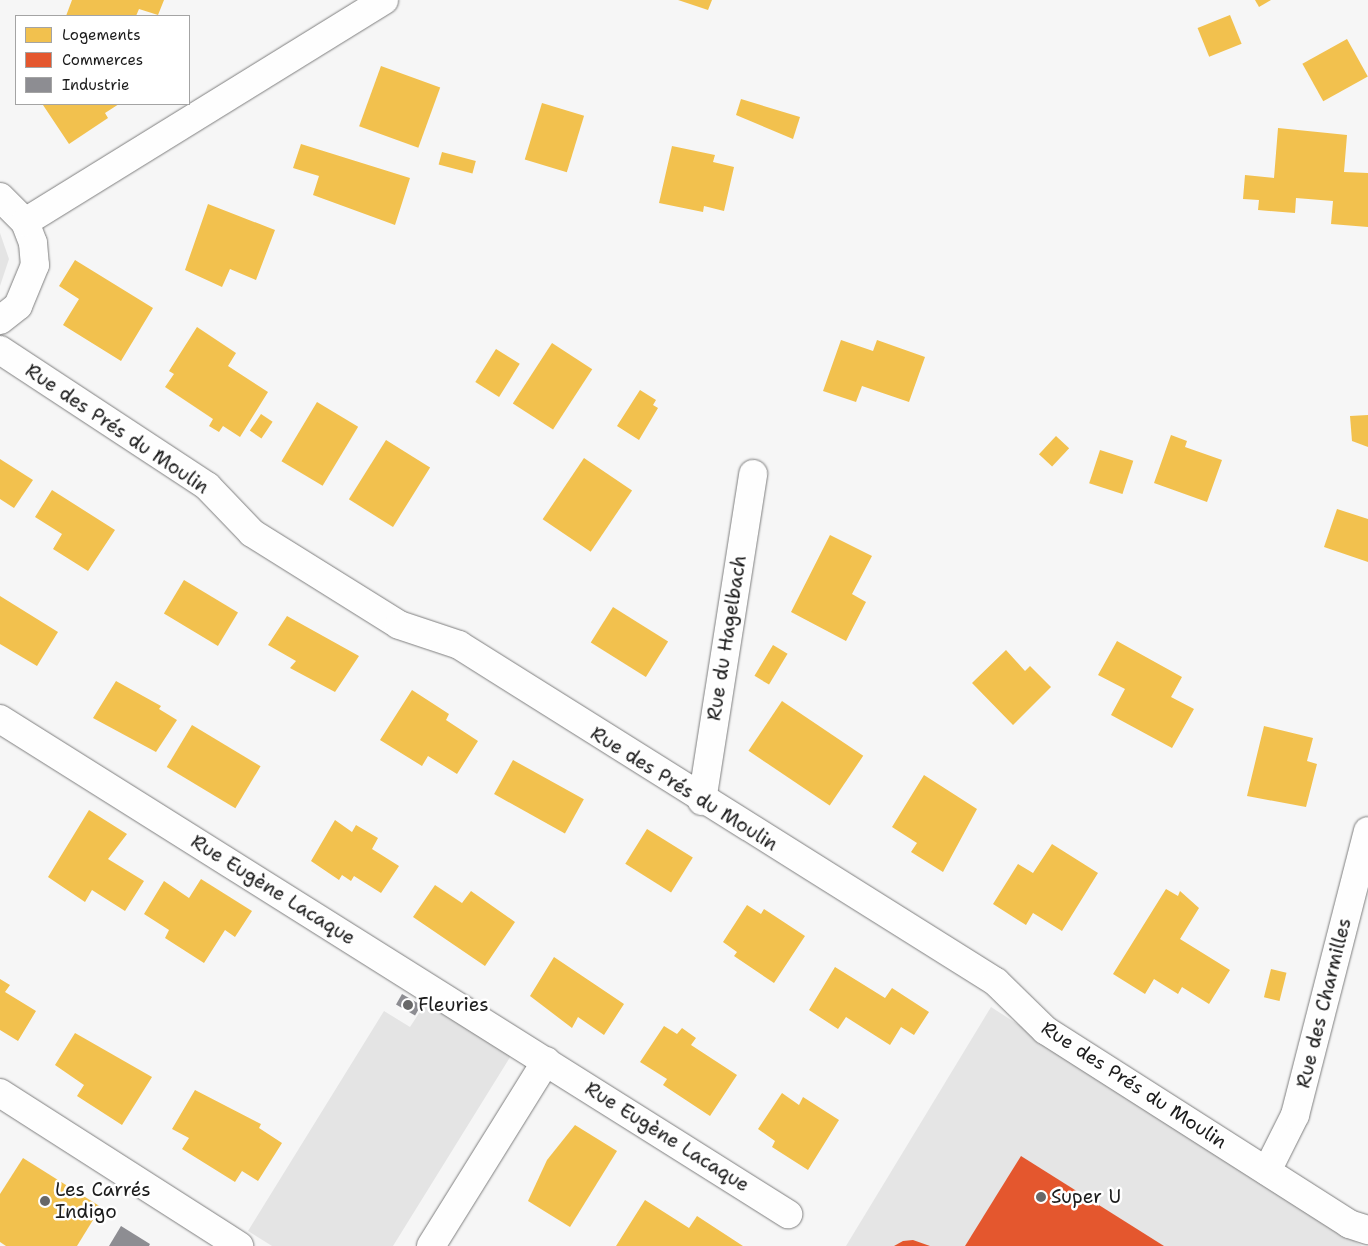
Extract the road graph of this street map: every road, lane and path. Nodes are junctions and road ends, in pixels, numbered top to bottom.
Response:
1 (384, 0) edge
2 (0, 197) edge
3 (25, 222) junction
4 (0, 320) edge
5 (0, 350) edge
6 (752, 474) dead end
7 (0, 719) edge
8 (702, 801) junction
9 (1368, 831) edge
10 (546, 1061) junction
11 (0, 1093) edge
12 (1267, 1171) junction
13 (788, 1214) dead end
14 (1368, 1230) edge
15 (240, 1246) edge
16 (431, 1246) edge

1 - 3 street
2 - 3 street
3 - 4 street
5 - 8 street, Rue des Prés du Moulin
6 - 8 street, Rue du Hagelbach
7 - 10 street, Rue Eugène Lacaque
8 - 12 street, Rue des Prés du Moulin
9 - 12 street, Rue des Charmilles
10 - 13 street, Rue Eugène Lacaque
10 - 16 street
11 - 15 street
12 - 14 street, Rue des Prés du Moulin

